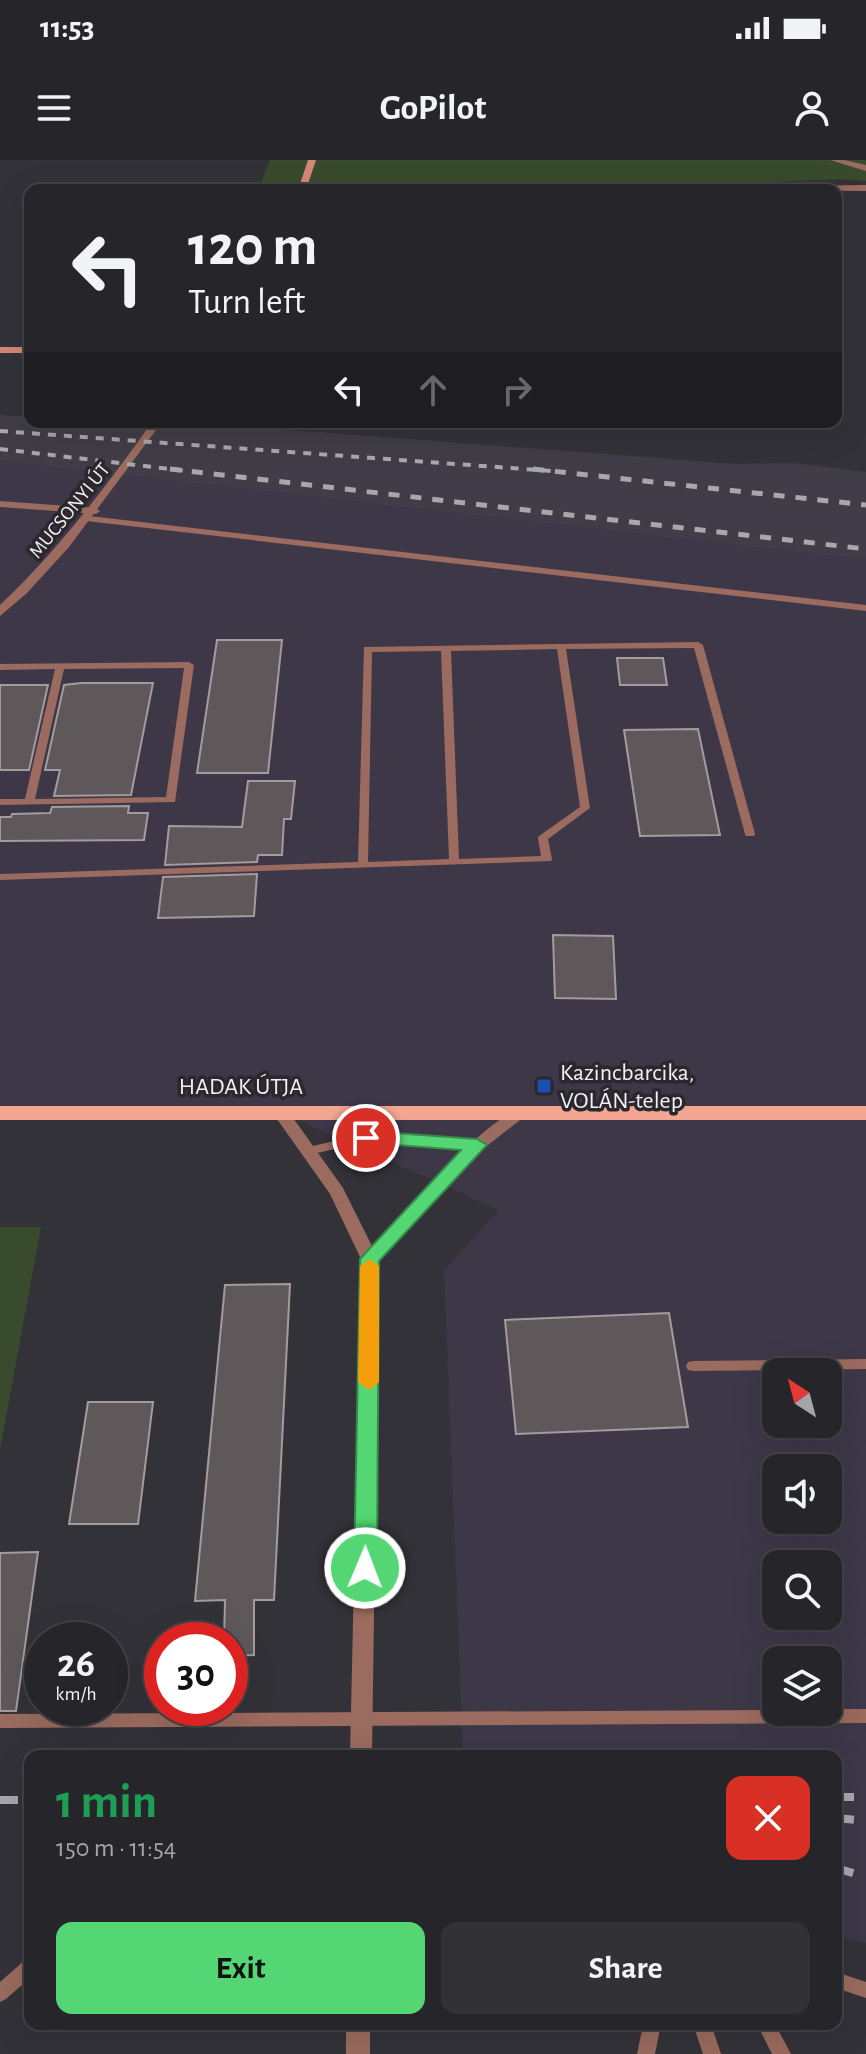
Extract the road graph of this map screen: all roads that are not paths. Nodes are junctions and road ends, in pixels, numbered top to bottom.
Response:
1 (312, 160) edge
2 (834, 160) edge
3 (866, 168) edge
4 (304, 184) edge
5 (842, 188) edge
6 (866, 188) edge
7 (0, 350) edge
8 (24, 350) edge
9 (153, 428) edge
10 (0, 504) edge
11 (92, 515) junction
12 (866, 608) edge
13 (0, 612) edge
14 (561, 647) junction
15 (446, 648) junction
16 (60, 666) junction
17 (0, 667) edge
18 (0, 802) edge
19 (29, 802) junction
20 (750, 834) dead end
21 (454, 862) junction
22 (363, 865) junction
23 (0, 877) edge
24 (280, 1112) junction
25 (0, 1113) edge
26 (521, 1113) junction
27 (866, 1113) edge
28 (477, 1145) junction
29 (308, 1151) junction
30 (370, 1259) junction
31 (866, 1364) edge
32 (693, 1366) dead end
33 (866, 1716) edge
34 (0, 1721) edge
35 (362, 1721) junction
36 (361, 1750) edge
37 (24, 1972) edge
38 (842, 1982) edge
39 (866, 1990) edge
40 (0, 1993) edge
41 (358, 2030) edge
42 (651, 2030) edge
43 (704, 2030) edge
44 (769, 2030) edge
45 (358, 2054) edge
46 (646, 2054) edge
47 (712, 2054) edge
48 (782, 2054) edge

1 - 4 main road
2 - 3 street
5 - 6 street
7 - 8 main road
9 - 11 street, MUCSONYI ÚT
10 - 11 lane
11 - 12 lane
11 - 13 street, MUCSONYI ÚT
14 - 15 lane
14 - 20 lane
14 - 21 lane
15 - 21 lane
15 - 22 lane
16 - 17 lane
16 - 19 lane
16 - 19 lane
18 - 19 lane
21 - 22 lane
22 - 23 lane
24 - 25 main road, HADAK ÚTJA
24 - 26 main road, HADAK ÚTJA
24 - 29 street
26 - 27 main road, HADAK ÚTJA
26 - 28 street
28 - 29 lane
28 - 30 street
29 - 30 street
30 - 35 street
31 - 32 lane
33 - 35 lane
34 - 35 lane
35 - 36 street
37 - 40 lane
38 - 39 lane
41 - 45 street
42 - 46 lane
43 - 47 lane
44 - 48 lane

